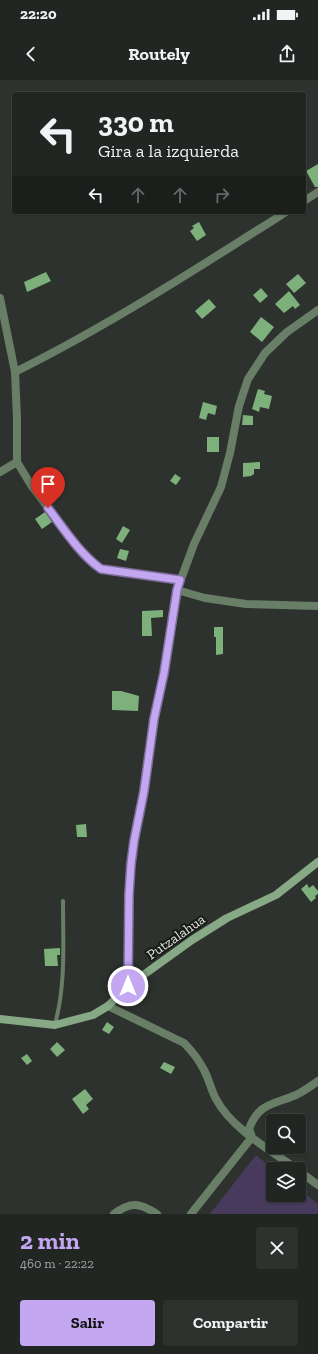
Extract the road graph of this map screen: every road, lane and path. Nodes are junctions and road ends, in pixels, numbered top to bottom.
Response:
1 (318, 192) edge
2 (306, 200) edge
3 (283, 214) edge
4 (0, 298) edge
5 (318, 310) edge
6 (15, 372) junction
7 (17, 462) junction
8 (0, 472) edge
9 (180, 580) junction
10 (177, 590) junction
11 (318, 606) edge
12 (318, 862) edge
13 (63, 902) dead end
14 (128, 986) junction
15 (108, 1006) junction
16 (0, 1019) edge
17 (55, 1026) junction
18 (318, 1081) edge
19 (252, 1136) junction
20 (287, 1162) edge
21 (306, 1176) edge
22 (318, 1184) edge
23 (114, 1214) edge
24 (157, 1214) edge
25 (191, 1214) edge

1 - 2 street
3 - 6 street
4 - 6 street
5 - 9 street
6 - 7 street
7 - 8 street
7 - 9 street
9 - 10 street
10 - 11 street
10 - 14 street
12 - 14 street, Putzalahua
13 - 17 lane
14 - 15 street, Putzalahua
15 - 17 street, Putzalahua
15 - 19 street
16 - 17 street, Putzalahua
18 - 19 street
19 - 20 street
19 - 25 street
21 - 22 street
23 - 24 street

